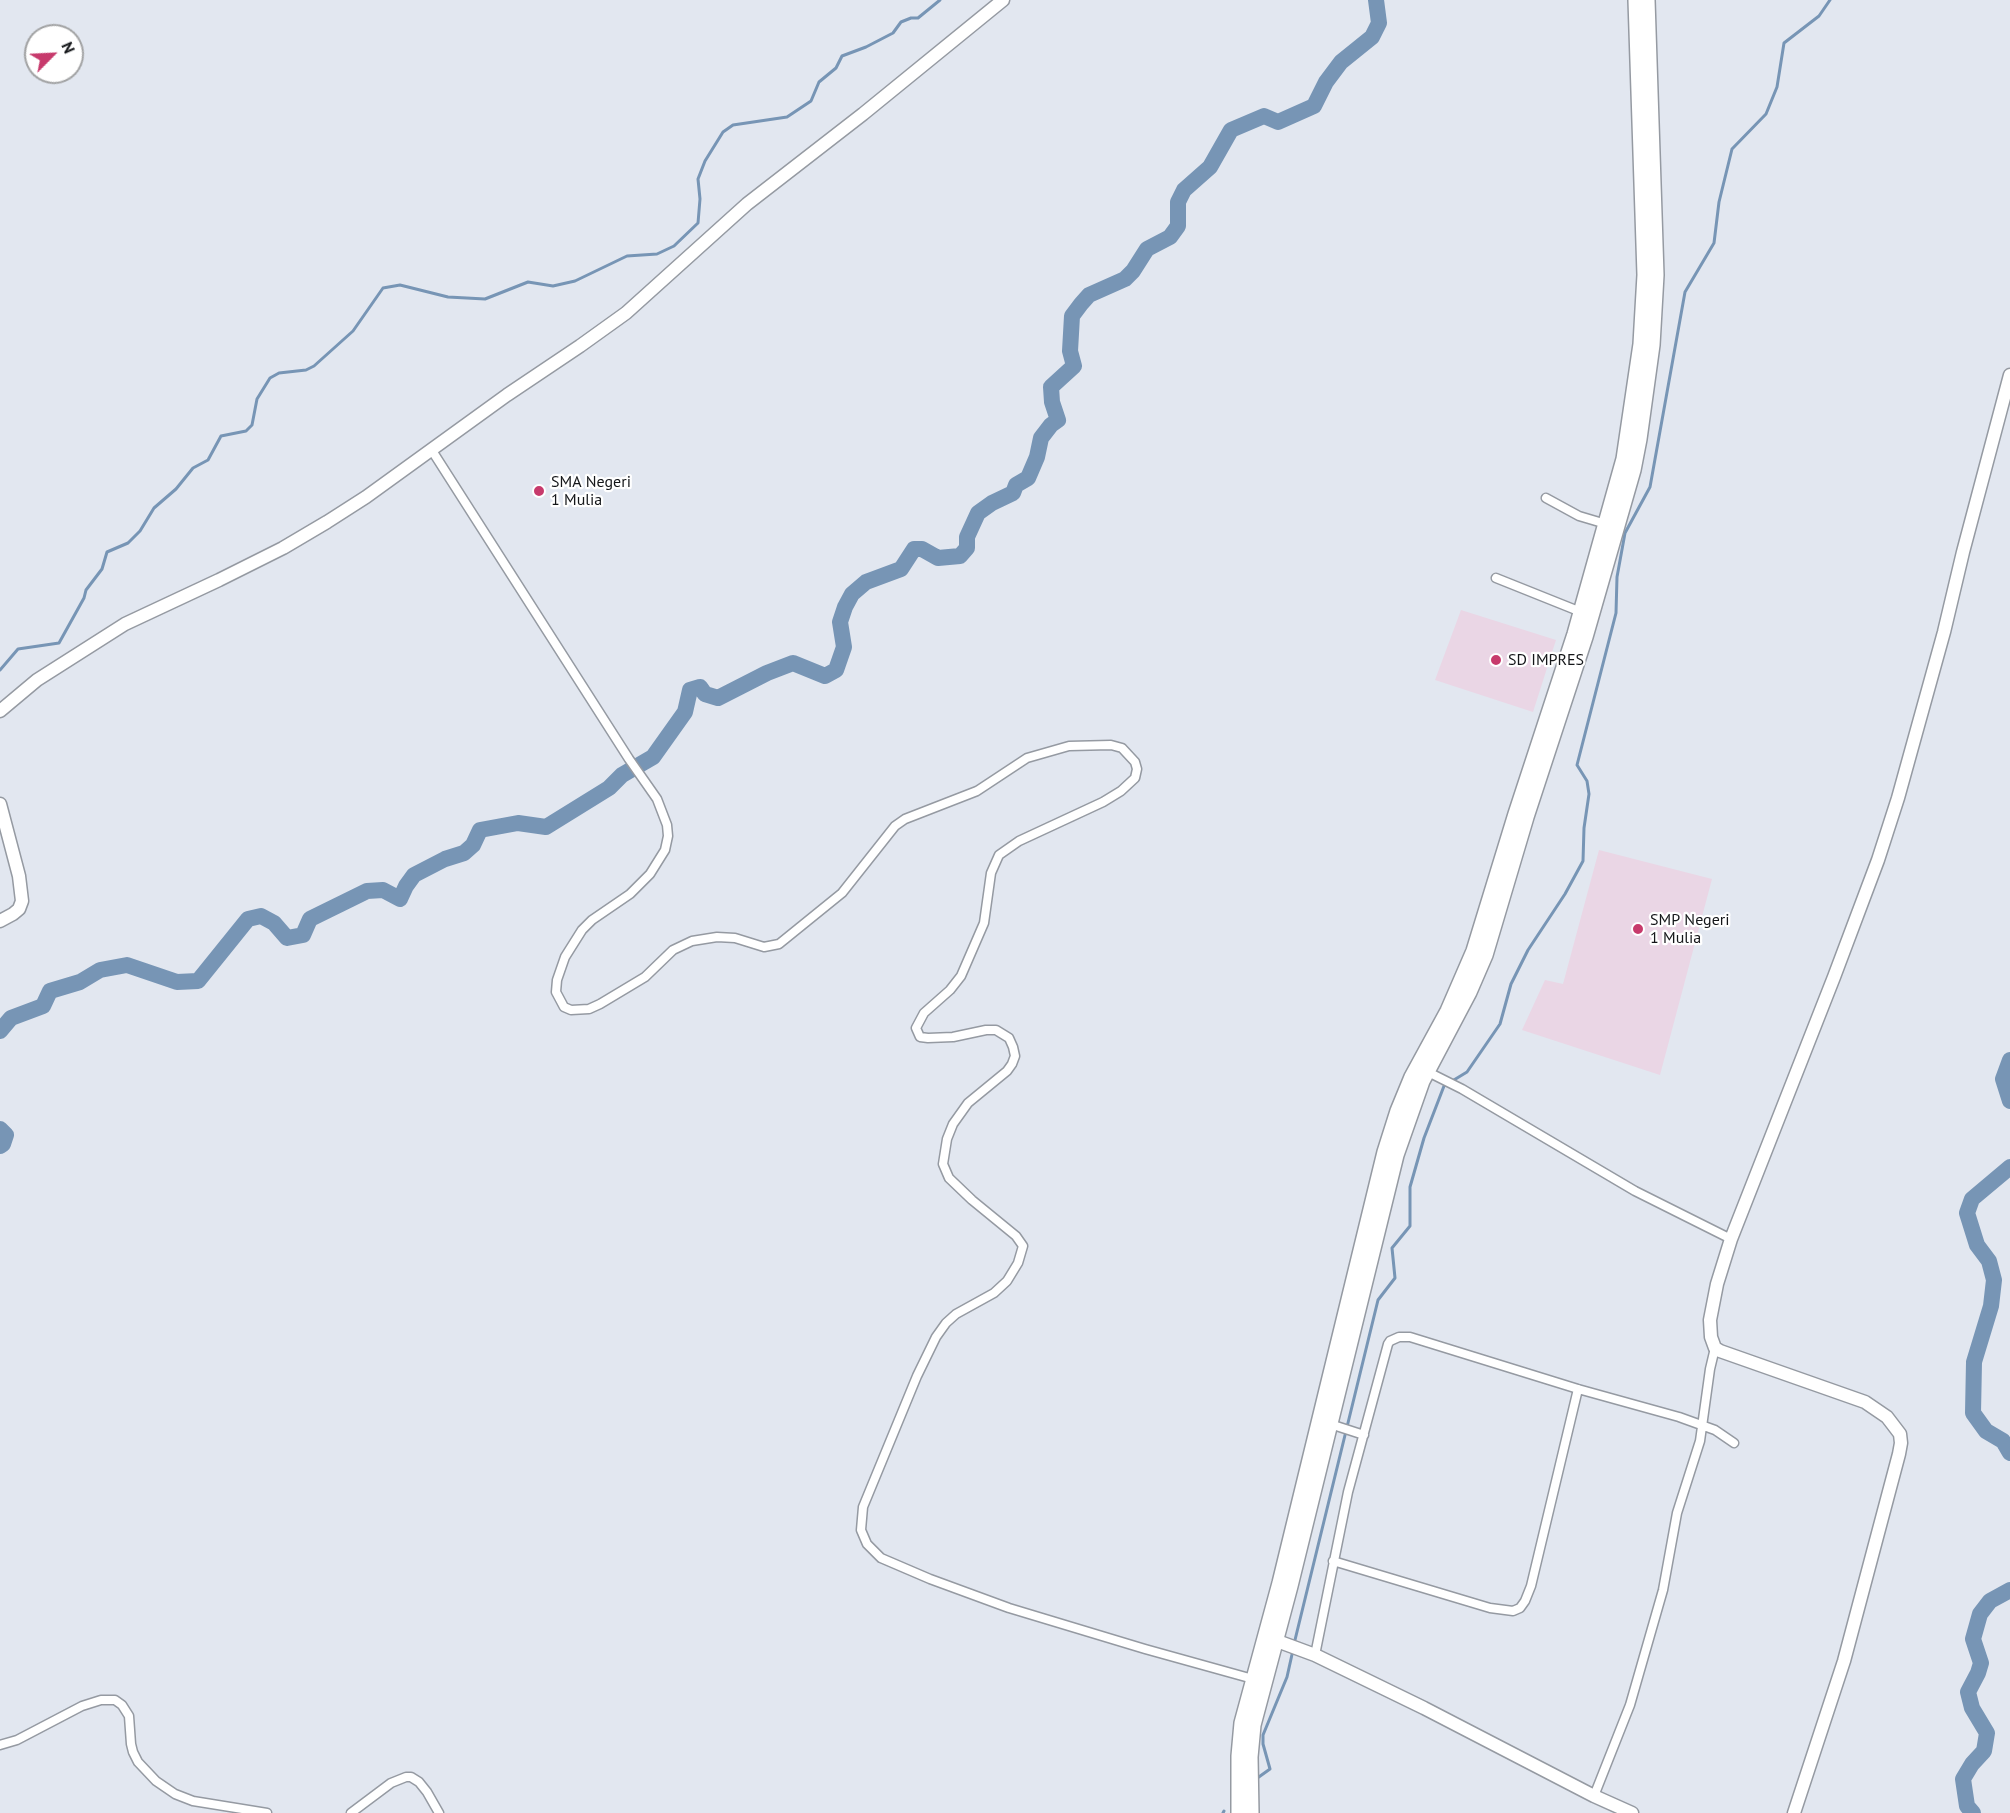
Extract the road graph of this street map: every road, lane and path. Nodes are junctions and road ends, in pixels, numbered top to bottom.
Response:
1 (1004, 0) edge
2 (1636, 0) edge
3 (1647, 0) edge
4 (1648, 193) junction
5 (2010, 375) edge
6 (1634, 436) junction
7 (432, 449) junction
8 (1546, 498) dead end
9 (1606, 524) junction
10 (1496, 578) dead end
11 (1581, 612) junction
12 (1579, 639) junction
13 (0, 711) edge
14 (0, 804) edge
15 (0, 921) edge
16 (1428, 1071) junction
17 (1731, 1239) junction
18 (1715, 1348) junction
19 (1578, 1389) junction
20 (1328, 1424) junction
21 (1702, 1426) junction
22 (1364, 1435) junction
23 (1734, 1443) dead end
24 (1333, 1561) junction
25 (1273, 1640) junction
26 (1309, 1653) junction
27 (1253, 1678) junction
28 (0, 1746) edge
29 (1594, 1796) junction
30 (1245, 1808) edge
31 (267, 1813) edge
32 (351, 1813) edge
33 (439, 1813) edge
34 (1632, 1813) edge
35 (1794, 1813) edge

1 - 7 street
2 - 4 highway
3 - 4 highway
4 - 6 highway
5 - 17 street
6 - 9 highway
6 - 12 highway
7 - 13 street
7 - 27 street
8 - 9 street
9 - 11 highway
10 - 11 street
11 - 12 highway
12 - 16 highway
14 - 15 street
16 - 17 street
16 - 20 highway
17 - 18 street
18 - 21 street
18 - 35 street
19 - 21 street
19 - 22 street
19 - 24 street
20 - 22 street
20 - 25 highway
21 - 23 street
21 - 29 street
22 - 24 street
24 - 26 street
25 - 26 street
25 - 27 highway
25 - 30 highway
26 - 29 street
27 - 30 highway
28 - 31 street
29 - 34 street
32 - 33 street

